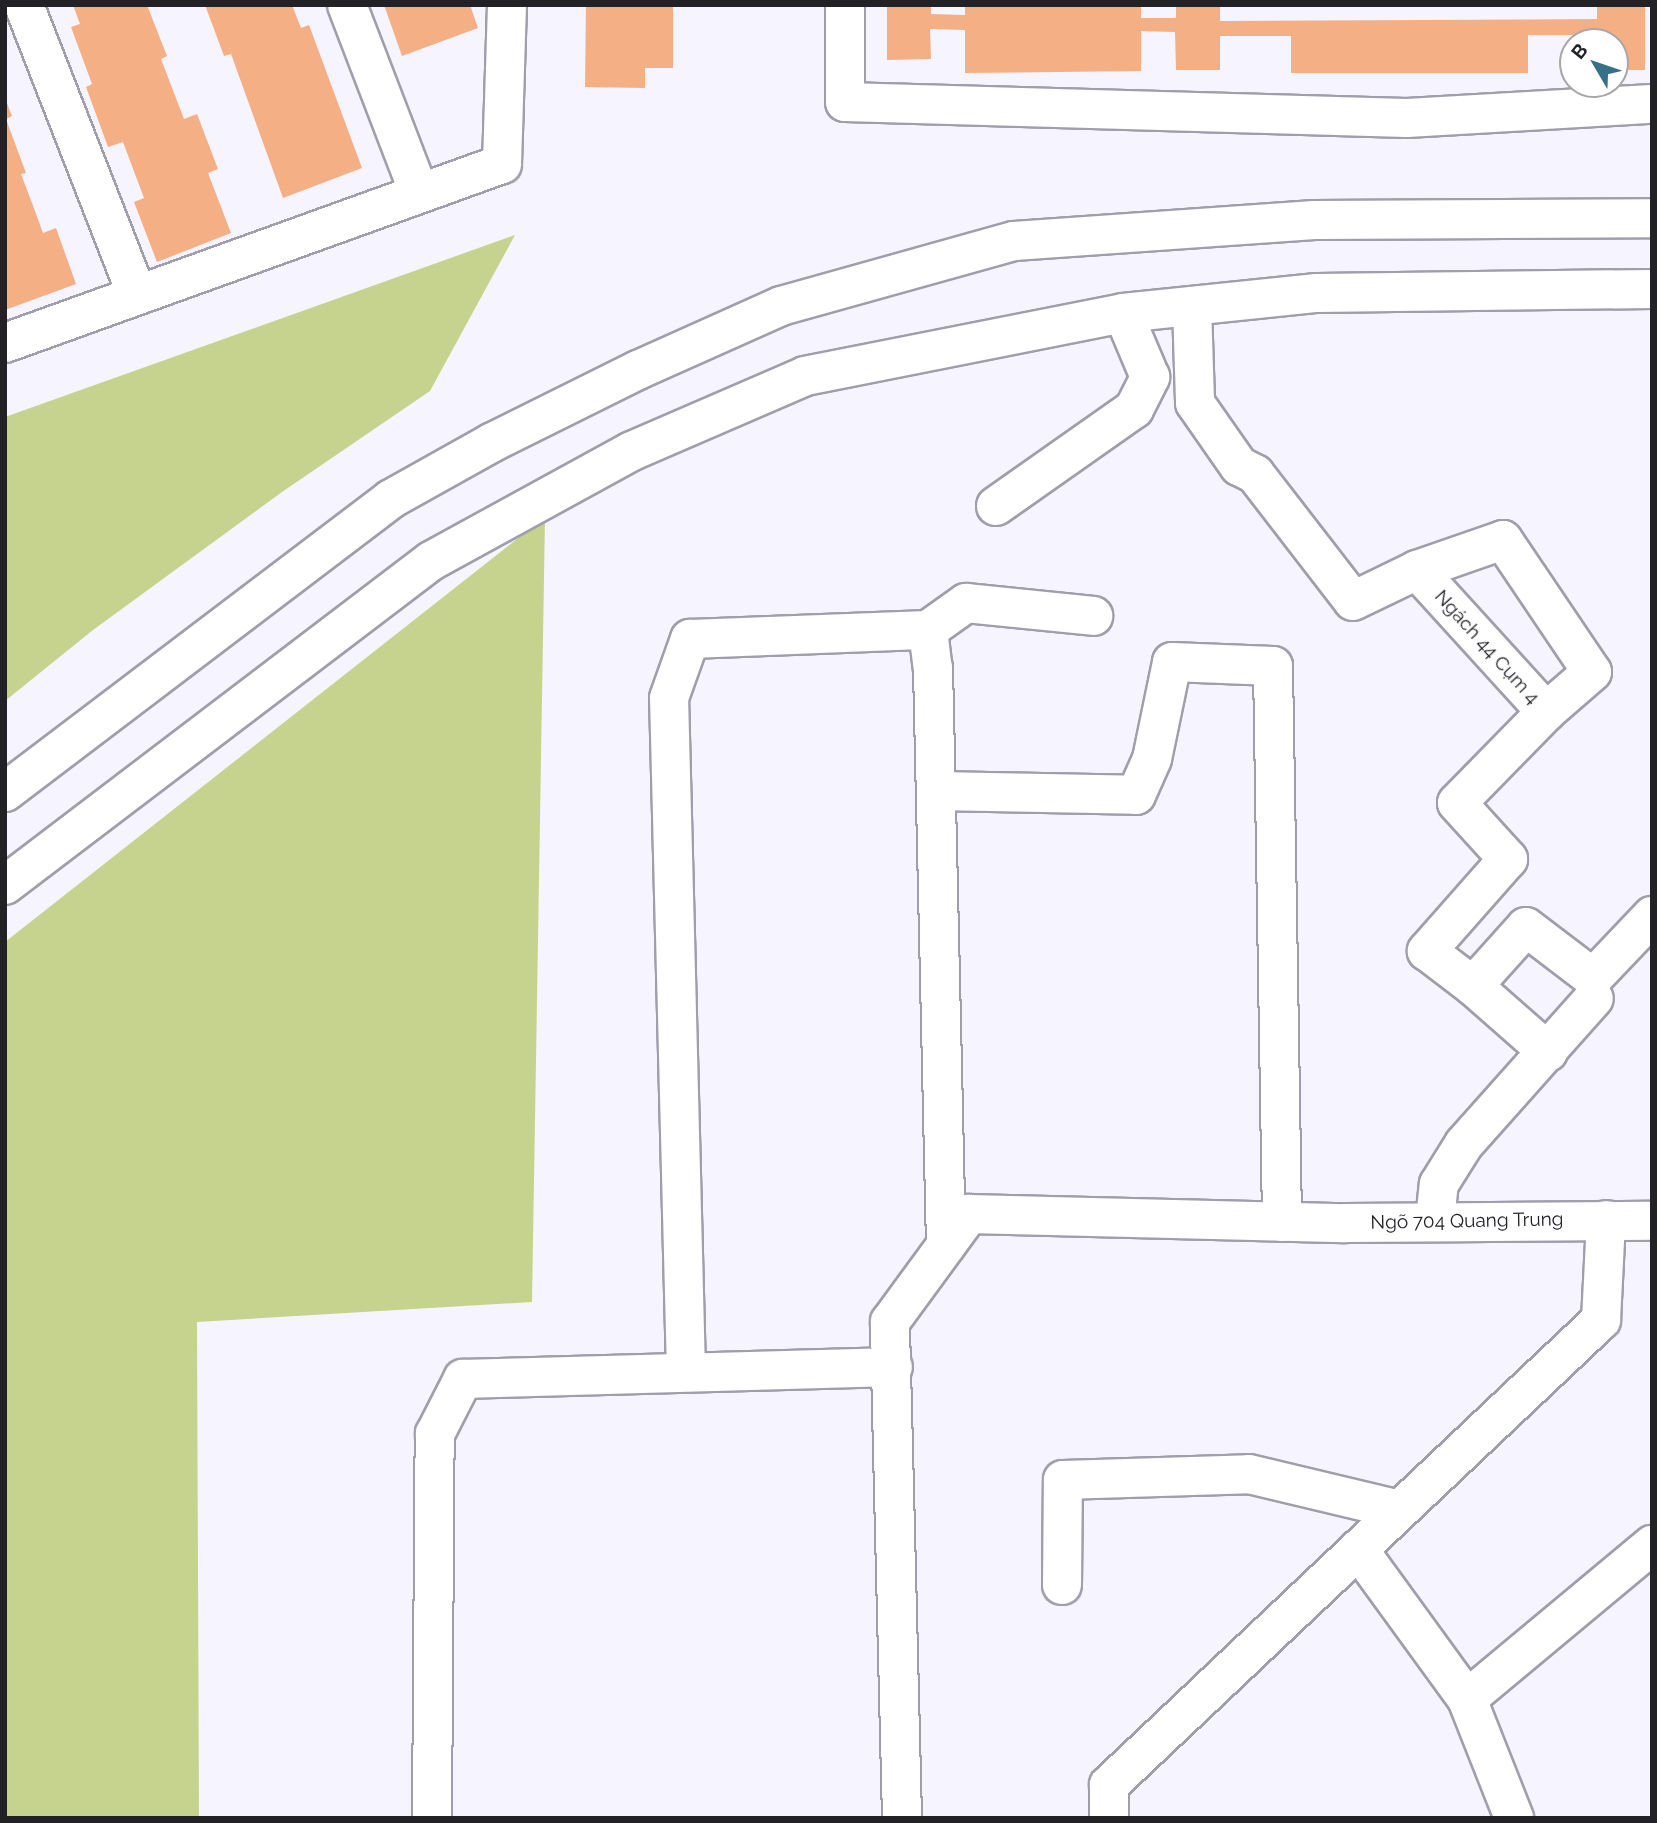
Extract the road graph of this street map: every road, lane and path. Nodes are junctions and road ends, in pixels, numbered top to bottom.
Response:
1 (24, 5) edge
2 (347, 5) edge
3 (507, 5) edge
4 (845, 5) edge
5 (1652, 104) edge
6 (419, 193) junction
7 (1652, 218) edge
8 (1652, 289) edge
9 (137, 295) junction
10 (1192, 306) junction
11 (1123, 313) junction
12 (5, 343) edge
13 (996, 506) dead end
14 (1417, 570) junction
15 (1093, 617) dead end
16 (928, 630) junction
17 (1546, 712) junction
18 (936, 791) junction
19 (5, 792) edge
20 (5, 885) edge
21 (1652, 916) edge
22 (1473, 986) junction
23 (1594, 999) dead end
24 (1548, 1052) junction
25 (1435, 1220) junction
26 (1606, 1220) junction
27 (1652, 1221) edge
28 (1282, 1222) junction
29 (946, 1245) junction
30 (893, 1367) junction
31 (686, 1372) junction
32 (1400, 1510) junction
33 (1652, 1545) edge
34 (1359, 1549) junction
35 (1062, 1586) dead end
36 (1467, 1699) junction
37 (432, 1818) edge
38 (902, 1818) edge
39 (1109, 1818) edge
40 (1514, 1818) edge

1 - 9 street
2 - 6 street
3 - 6 street
4 - 5 street
6 - 9 street
7 - 19 street
8 - 10 street
9 - 12 street
10 - 11 street
10 - 14 street
11 - 13 street
11 - 20 street
14 - 17 street, Ngách 44 Cụm 4
14 - 17 street
15 - 16 street
16 - 18 street
16 - 31 street
17 - 22 street, Ngách 44 Cụm 4
18 - 28 street
18 - 29 street
21 - 22 street
22 - 24 street, Ngách 44 Cụm 4
23 - 24 street
24 - 25 street
25 - 26 street, Ngõ 704 Quang Trung
25 - 28 street, Ngõ 704 Quang Trung
26 - 27 street, Ngõ 704 Quang Trung
26 - 32 street
28 - 29 street, Ngõ 704 Quang Trung
29 - 30 street
30 - 31 street
30 - 38 street
31 - 37 street
32 - 34 street
32 - 35 street
33 - 36 street
34 - 36 street
34 - 39 street
36 - 40 street

